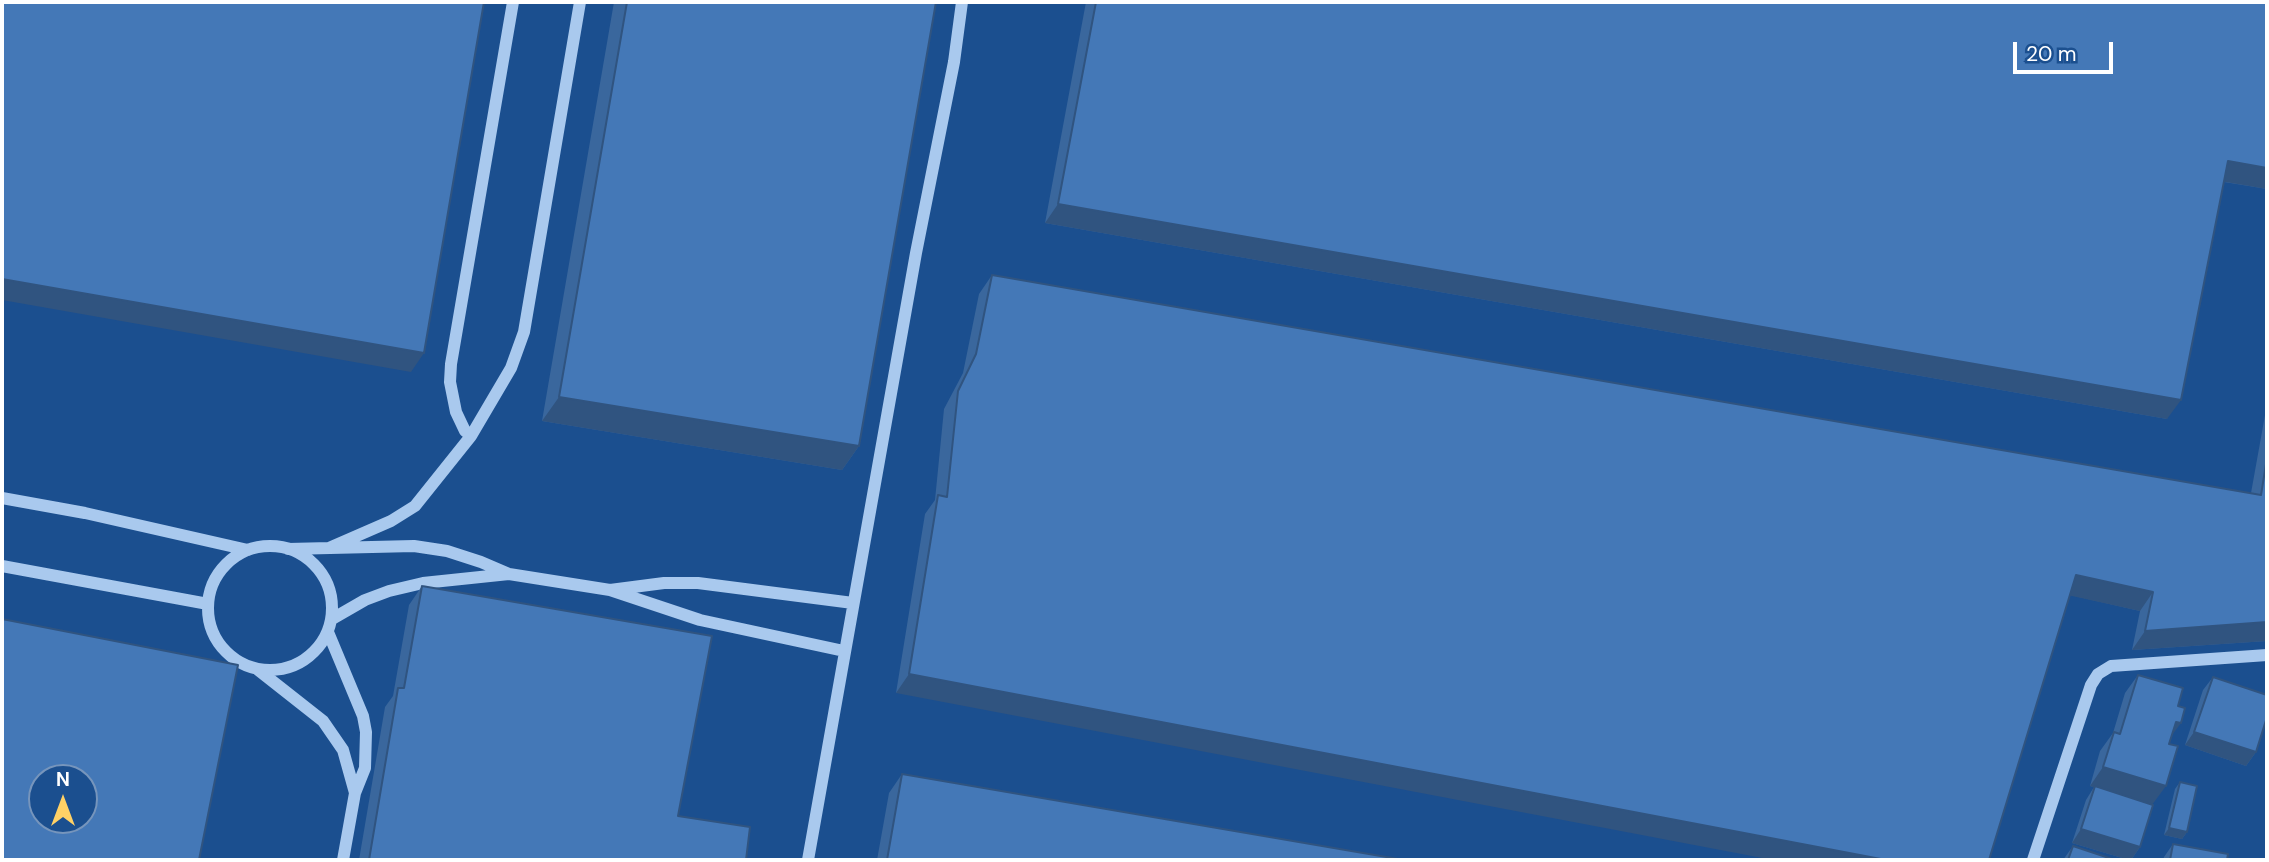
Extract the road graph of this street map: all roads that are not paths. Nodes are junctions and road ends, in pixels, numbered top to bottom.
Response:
1 (513, 2) edge
2 (580, 2) edge
3 (962, 2) edge
4 (471, 436) junction
5 (2, 498) edge
6 (329, 548) junction
7 (288, 549) junction
8 (248, 550) junction
9 (2, 566) edge
10 (509, 574) junction
11 (610, 590) junction
12 (853, 603) junction
13 (208, 604) junction
14 (330, 625) junction
15 (844, 650) junction
16 (2267, 655) edge
17 (256, 669) junction
18 (355, 793) junction
19 (343, 860) edge
20 (808, 860) edge
21 (2033, 860) edge

1 - 4 street
2 - 4 street
3 - 12 street
4 - 6 street
5 - 8 street
6 - 7 street
6 - 10 street
7 - 8 street
7 - 14 street
8 - 13 street
9 - 13 street
10 - 11 street
10 - 14 street
11 - 12 street
11 - 15 street
12 - 15 street
13 - 17 street
14 - 17 street
14 - 18 street
15 - 20 street
16 - 21 street
17 - 18 street
18 - 19 street

